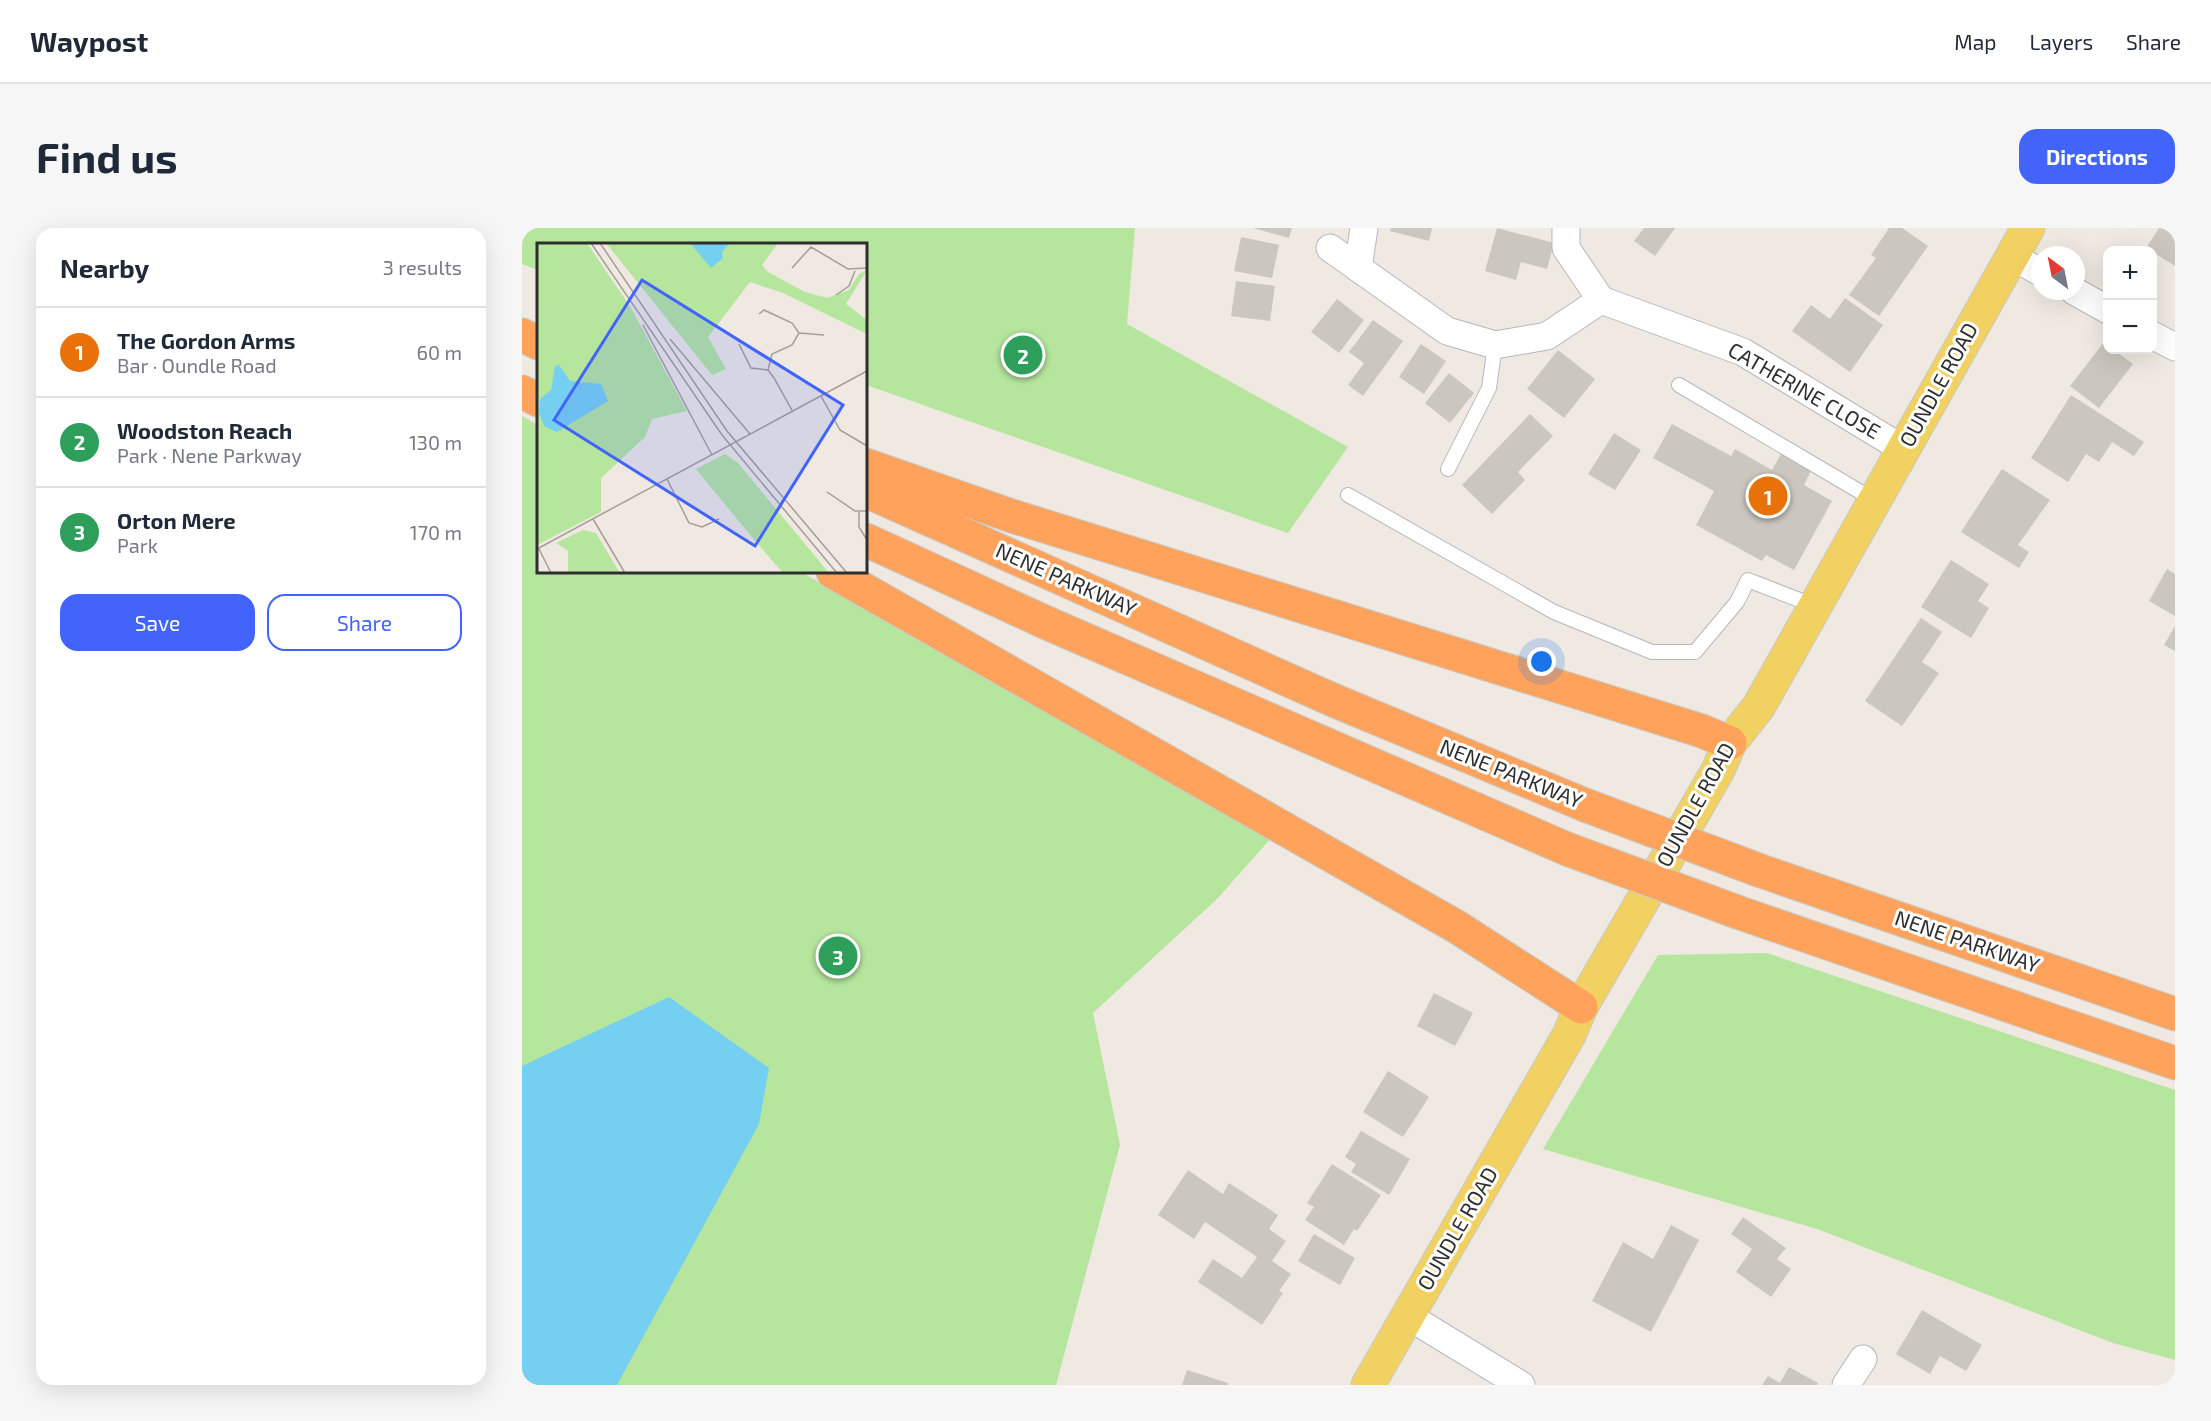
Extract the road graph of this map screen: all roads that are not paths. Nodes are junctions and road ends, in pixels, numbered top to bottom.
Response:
1 (1364, 228) edge
2 (1566, 228) edge
3 (2020, 242) edge
4 (1330, 249) dead end
5 (2031, 258) edge
6 (1358, 268) junction
7 (2085, 297) edge
8 (1601, 300) junction
9 (2103, 307) edge
10 (522, 335) edge
11 (2157, 338) edge
12 (537, 342) edge
13 (1495, 345) junction
14 (2175, 347) edge
15 (1679, 385) dead end
16 (522, 392) edge
17 (537, 400) edge
18 (1903, 449) junction
19 (867, 465) edge
20 (1448, 469) dead end
21 (867, 490) edge
22 (1348, 495) dead end
23 (1874, 500) junction
24 (867, 540) edge
25 (835, 573) edge
26 (1815, 606) junction
27 (1730, 743) junction
28 (1581, 1007) junction
29 (2175, 1014) edge
30 (2175, 1063) edge
31 (1408, 1316) junction
32 (1863, 1359) dead end
33 (1368, 1385) edge
34 (1521, 1385) edge
35 (1846, 1385) edge

1 - 6 street
2 - 8 street
3 - 5 street
3 - 18 main road, OUNDLE ROAD
4 - 6 street
6 - 13 street
7 - 9 street
8 - 13 street
8 - 18 street, CATHERINE CLOSE
10 - 12 highway
11 - 14 street
13 - 20 lane
15 - 23 lane
16 - 17 highway
18 - 23 main road, OUNDLE ROAD
19 - 27 highway
21 - 29 highway, NENE PARKWAY, bridge
22 - 26 lane
23 - 26 main road, OUNDLE ROAD
24 - 30 highway, bridge
25 - 28 highway
26 - 27 main road, OUNDLE ROAD
27 - 28 main road, OUNDLE ROAD
28 - 31 main road, OUNDLE ROAD
31 - 33 main road, OUNDLE ROAD
31 - 34 street
32 - 35 street

